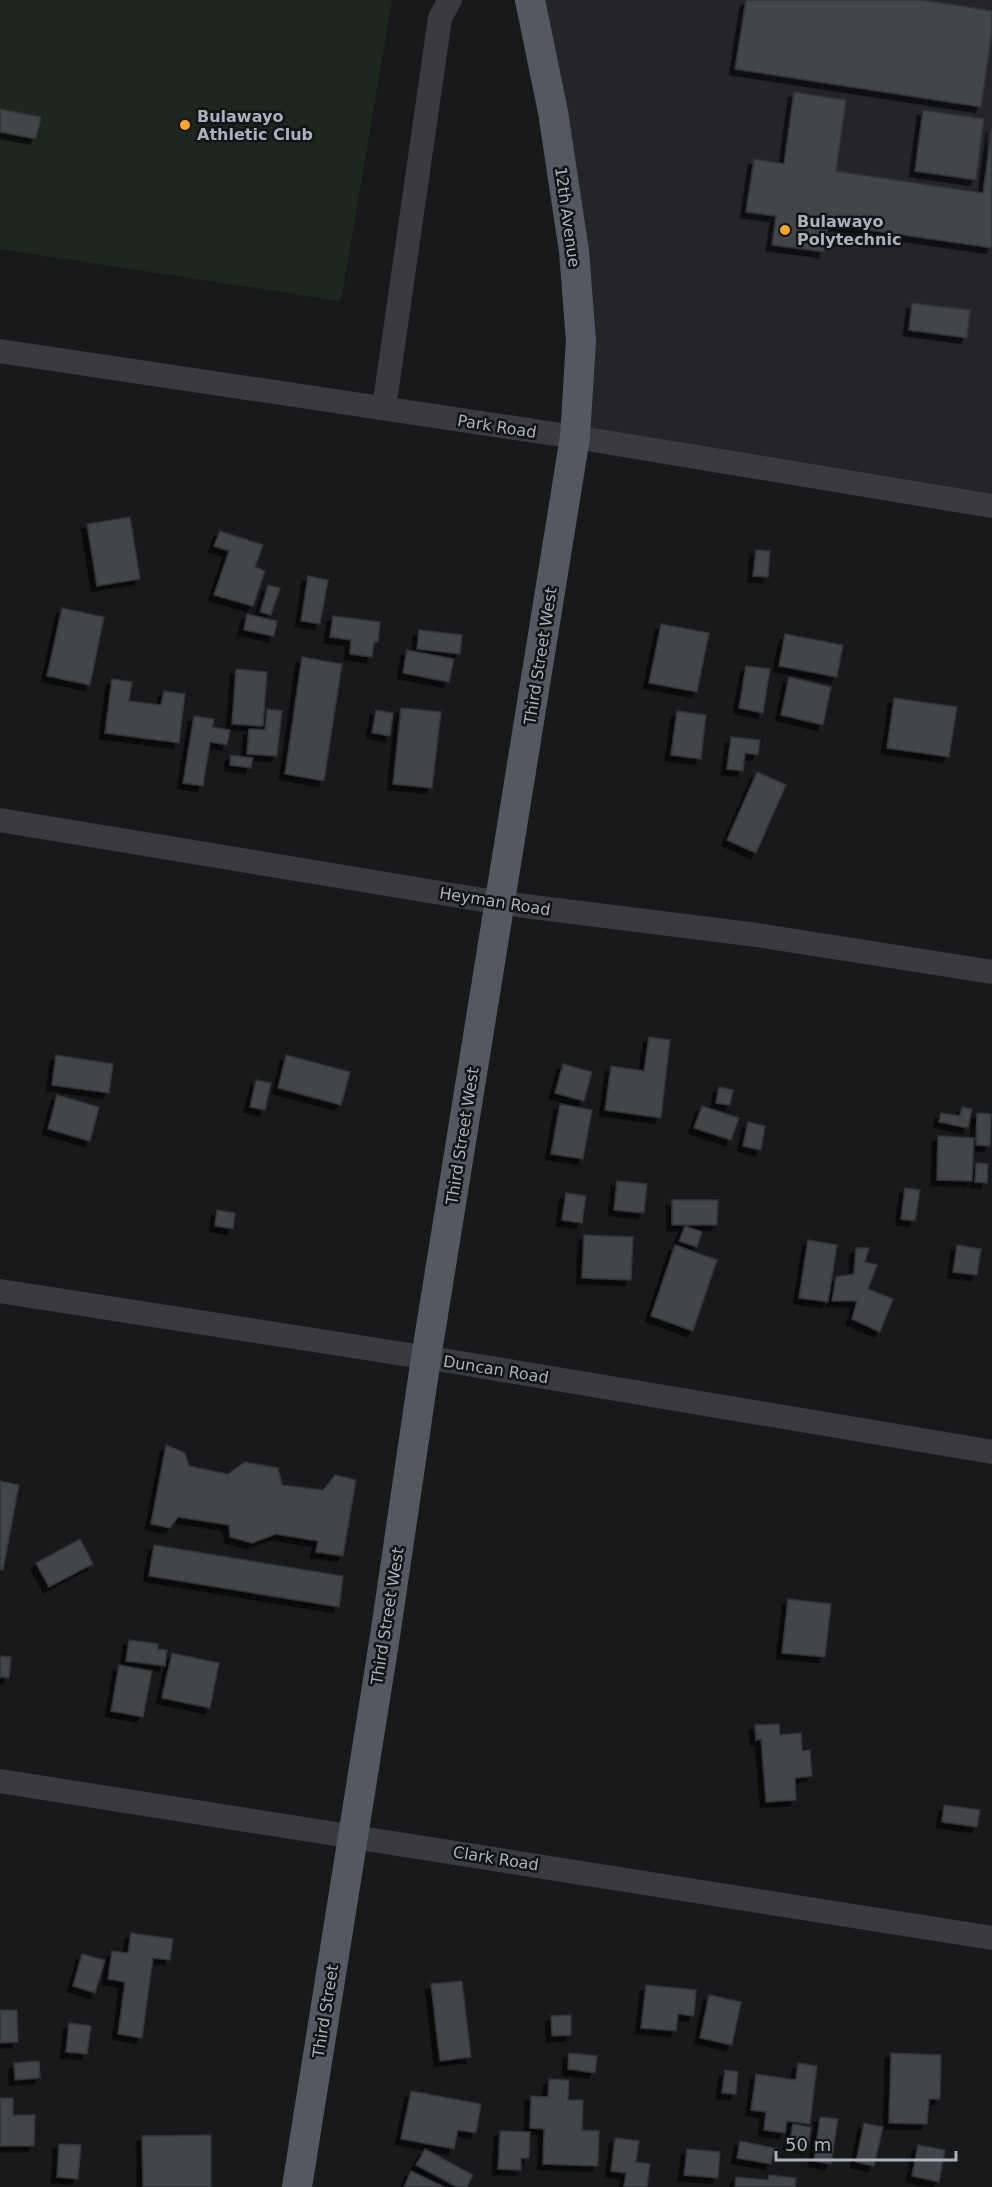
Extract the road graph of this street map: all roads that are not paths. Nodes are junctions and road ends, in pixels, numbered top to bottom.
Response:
1 (450, 0) edge
2 (530, 0) edge
3 (0, 351) edge
4 (384, 408) junction
5 (575, 437) junction
6 (992, 506) edge
7 (0, 820) edge
8 (501, 903) junction
9 (992, 972) edge
10 (0, 1291) edge
11 (426, 1358) junction
12 (992, 1452) edge
13 (0, 1781) edge
14 (353, 1836) junction
15 (992, 1938) edge
16 (297, 2187) edge

1 - 4 street
2 - 5 main road, 12th Avenue
3 - 4 street, Park Road
4 - 5 street, Park Road
5 - 6 street, Park Road
5 - 8 main road, Third Street West
7 - 8 street, Heyman Road
8 - 9 street, Heyman Road
8 - 11 main road, Third Street West
10 - 11 street, Duncan Road
11 - 12 street, Duncan Road
11 - 14 main road, Third Street West
13 - 14 street, Clark Road
14 - 15 street, Clark Road
14 - 16 main road, Third Street

